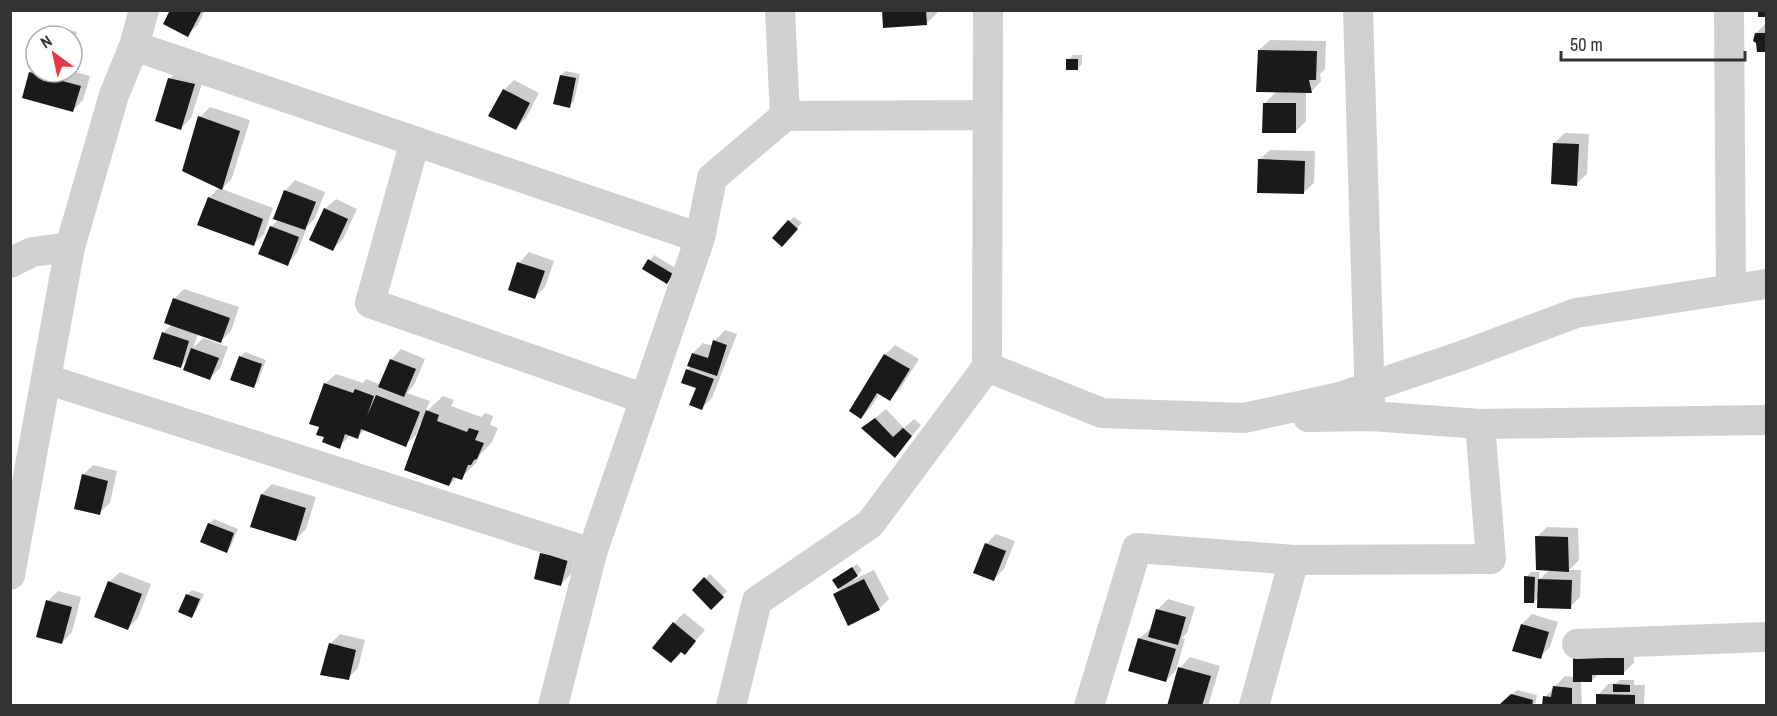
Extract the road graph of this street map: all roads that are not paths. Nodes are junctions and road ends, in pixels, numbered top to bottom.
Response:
1 (144, 10) edge
2 (780, 10) edge
3 (988, 10) edge
4 (1358, 10) edge
5 (1729, 10) edge
6 (134, 46) junction
7 (987, 116) junction
8 (785, 117) junction
9 (415, 141) junction
10 (700, 238) junction
11 (70, 247) junction
12 (10, 264) edge
13 (1767, 284) edge
14 (1731, 290) junction
15 (987, 367) junction
16 (46, 379) junction
17 (1370, 387) junction
18 (645, 399) junction
19 (1371, 416) junction
20 (1244, 418) junction
21 (1767, 420) edge
22 (1480, 424) junction
23 (592, 553) junction
24 (1294, 560) junction
25 (10, 575) edge
26 (1767, 637) edge
27 (1578, 644) dead end
28 (553, 705) edge
29 (731, 705) edge
30 (1089, 705) edge
31 (1254, 705) edge

1 - 6 street
2 - 8 street
3 - 7 street
4 - 17 street
5 - 14 street
6 - 9 street
6 - 11 street
7 - 8 street
7 - 15 street
8 - 10 street
9 - 10 street
9 - 18 street
10 - 18 street
11 - 12 street
11 - 16 street
13 - 14 street
14 - 17 street
15 - 20 street
15 - 29 street
16 - 23 street
16 - 25 street
17 - 19 street
17 - 20 street
18 - 23 street
19 - 20 street
19 - 22 street
21 - 22 street
22 - 24 street
23 - 28 street
24 - 30 street
24 - 31 street
26 - 27 street

